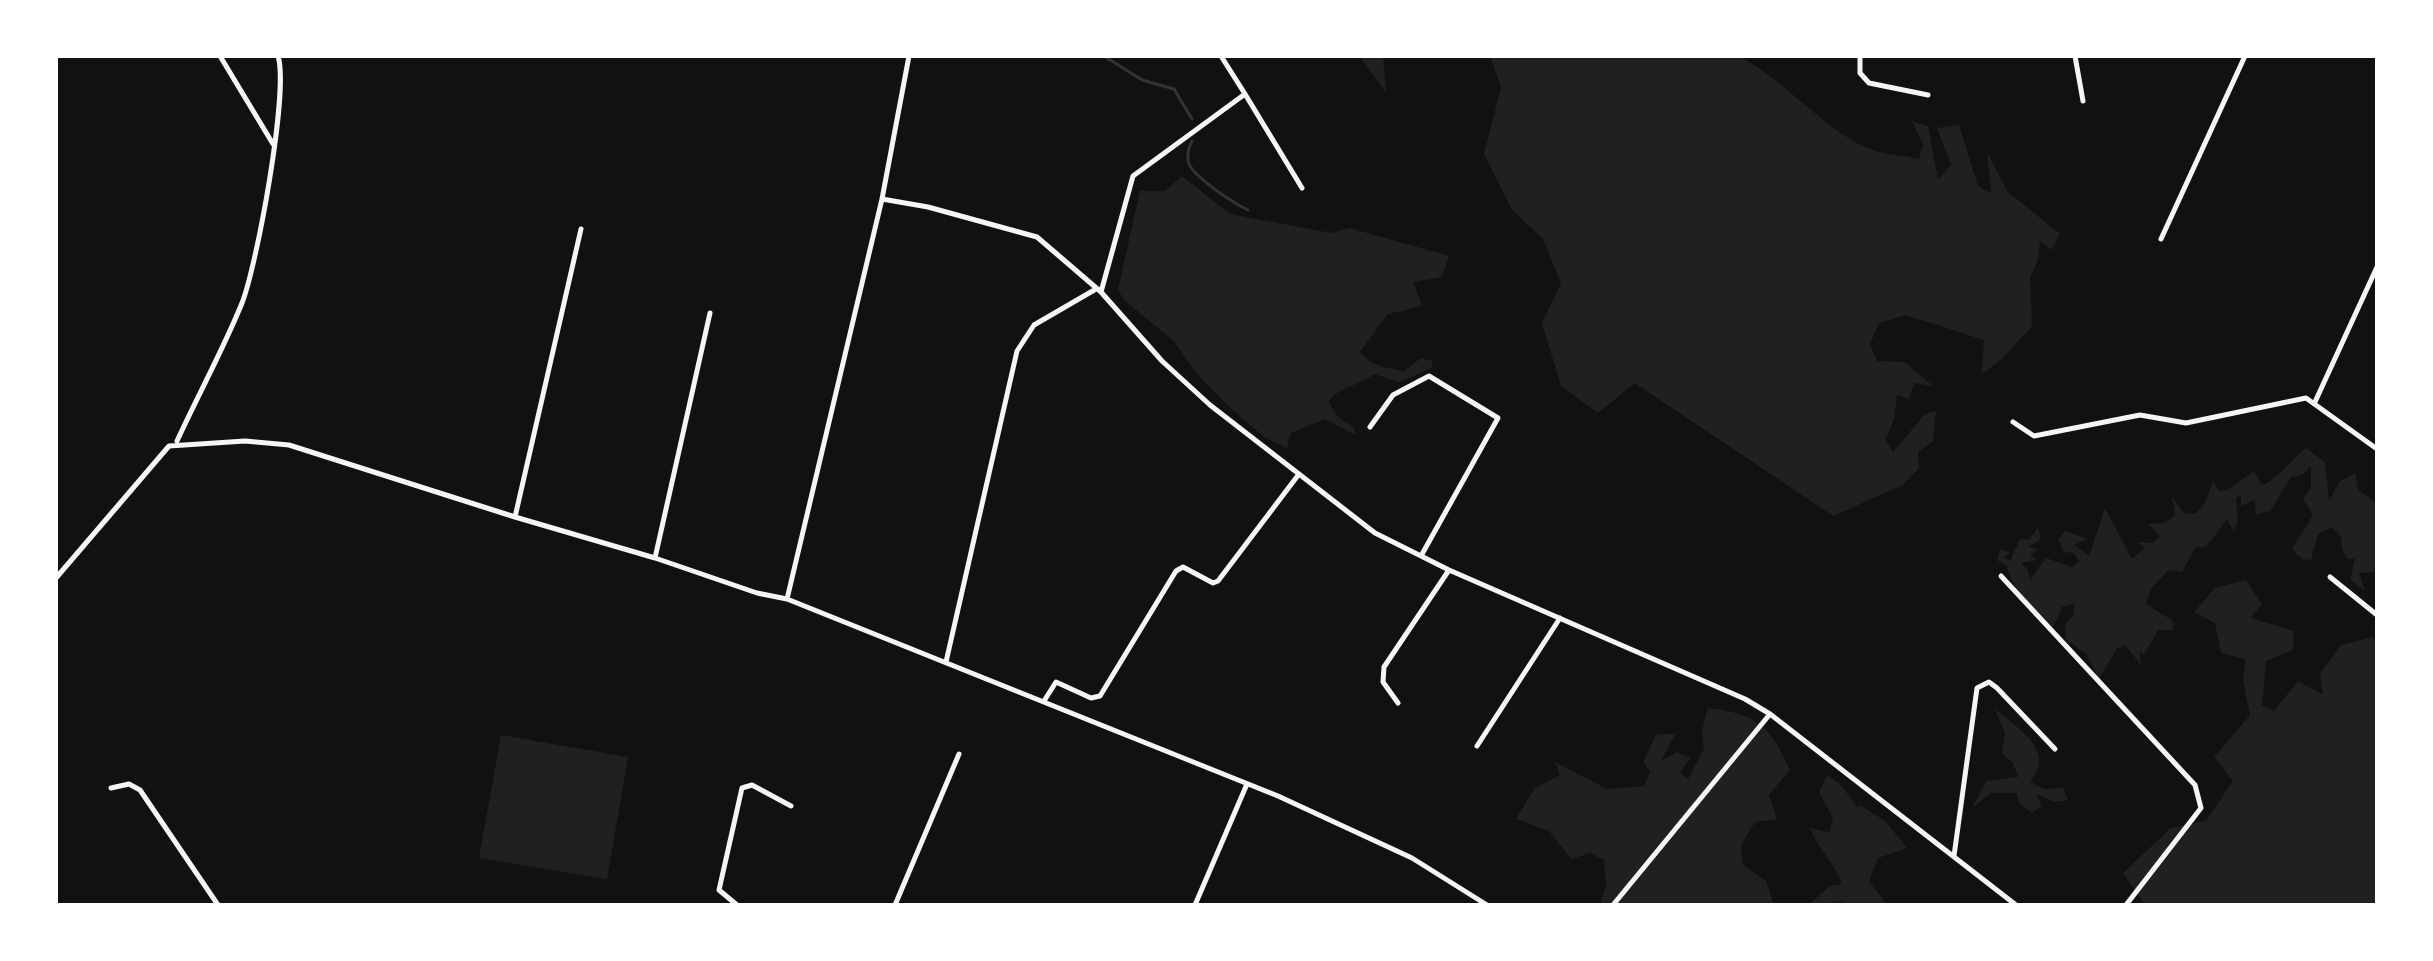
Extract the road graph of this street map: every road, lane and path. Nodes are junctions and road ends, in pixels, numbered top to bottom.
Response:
1 (220, 56) edge
2 (278, 56) edge
3 (909, 56) edge
4 (1221, 56) edge
5 (1860, 56) edge
6 (2075, 56) edge
7 (2245, 56) edge
8 (1245, 94) junction
9 (1928, 95) dead end
10 (2083, 101) dead end
11 (274, 145) junction
12 (1302, 188) dead end
13 (882, 199) junction
14 (581, 229) dead end
15 (2161, 239) dead end
16 (2377, 267) edge
17 (1099, 290) junction
18 (710, 313) dead end
19 (2315, 402) junction
20 (2013, 422) dead end
21 (1370, 427) dead end
22 (177, 441) dead end
23 (2377, 449) edge
24 (1299, 474) junction
25 (515, 517) junction
26 (1421, 556) junction
27 (655, 558) junction
28 (1449, 570) junction
29 (2001, 576) dead end
30 (2330, 577) dead end
31 (56, 578) edge
32 (787, 599) junction
33 (2377, 615) edge
34 (1560, 618) junction
35 (946, 662) junction
36 (1044, 701) junction
37 (1398, 703) dead end
38 (1770, 714) junction
39 (1477, 746) dead end
40 (2055, 749) dead end
41 (959, 754) dead end
42 (1247, 784) junction
43 (111, 788) dead end
44 (791, 806) dead end
45 (1953, 857) junction
46 (218, 905) edge
47 (737, 905) edge
48 (895, 905) edge
49 (1195, 905) edge
50 (1487, 905) edge
51 (1613, 905) edge
52 (2016, 905) edge
53 (2126, 905) edge

1 - 11 street
2 - 11 street
3 - 13 street
4 - 8 street
5 - 9 street
6 - 10 street
7 - 15 street
8 - 12 street
8 - 17 street
11 - 22 street
13 - 17 street
13 - 32 street
14 - 25 street
16 - 19 street
17 - 24 street
17 - 35 street
18 - 27 street
19 - 20 street
19 - 23 street
21 - 26 street
24 - 26 street
24 - 36 street
25 - 27 street
25 - 31 street
26 - 28 street
27 - 32 street
28 - 34 street
28 - 37 street
29 - 53 street
30 - 33 street
32 - 35 street
34 - 38 street
34 - 39 street
35 - 36 street
36 - 42 street
38 - 45 street
38 - 51 street
40 - 45 street
41 - 48 street
42 - 49 street
42 - 50 street
43 - 46 street
44 - 47 street
45 - 52 street

